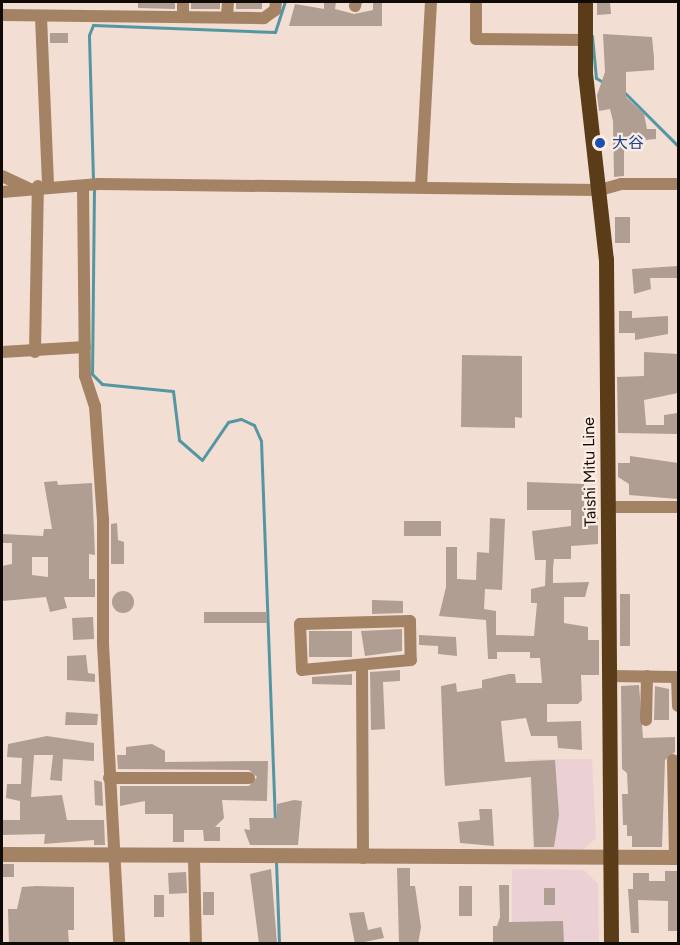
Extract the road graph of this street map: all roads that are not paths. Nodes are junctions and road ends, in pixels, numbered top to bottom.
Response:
1 (183, 2) edge
2 (228, 2) edge
3 (276, 2) edge
4 (431, 2) edge
5 (476, 2) edge
6 (585, 2) edge
7 (2, 15) edge
8 (41, 16) junction
9 (227, 16) junction
10 (183, 17) junction
11 (585, 40) junction
12 (2, 176) edge
13 (678, 184) edge
14 (83, 186) junction
15 (421, 186) junction
16 (38, 187) junction
17 (600, 190) junction
18 (2, 192) edge
19 (85, 347) junction
20 (2, 352) edge
21 (35, 352) junction
22 (609, 507) junction
23 (678, 507) edge
24 (362, 668) junction
25 (610, 676) junction
26 (647, 676) junction
27 (678, 677) edge
28 (678, 706) edge
29 (646, 720) dead end
30 (673, 760) dead end
31 (109, 778) junction
32 (249, 778) dead end
33 (2, 854) edge
34 (114, 856) junction
35 (677, 857) edge
36 (194, 858) junction
37 (363, 858) junction
38 (607, 859) junction
39 (119, 944) edge
40 (196, 944) edge
41 (611, 944) edge

1 - 10 street
2 - 9 street
3 - 9 street
4 - 15 street
5 - 11 street
6 - 11 main road, Taishi Mitu Line
7 - 8 street
8 - 10 street
8 - 16 street
9 - 10 street
11 - 17 main road, Taishi Mitu Line
12 - 16 street
13 - 17 street
14 - 15 street
14 - 16 street
14 - 19 street
15 - 17 street
16 - 18 street
16 - 21 street
17 - 22 main road, Taishi Mitu Line
19 - 21 street
19 - 31 street
20 - 21 street
22 - 23 street
22 - 25 main road, Taishi Mitu Line
24 - 24 street
24 - 37 street
25 - 26 street
25 - 38 main road, Taishi Mitu Line
26 - 27 street
26 - 29 street
27 - 28 street
30 - 35 street
31 - 32 street
31 - 34 street
33 - 34 street
34 - 36 street
34 - 39 street
35 - 38 street
36 - 37 street
36 - 40 street
37 - 38 street
38 - 41 main road, Taishi Mitu Line

